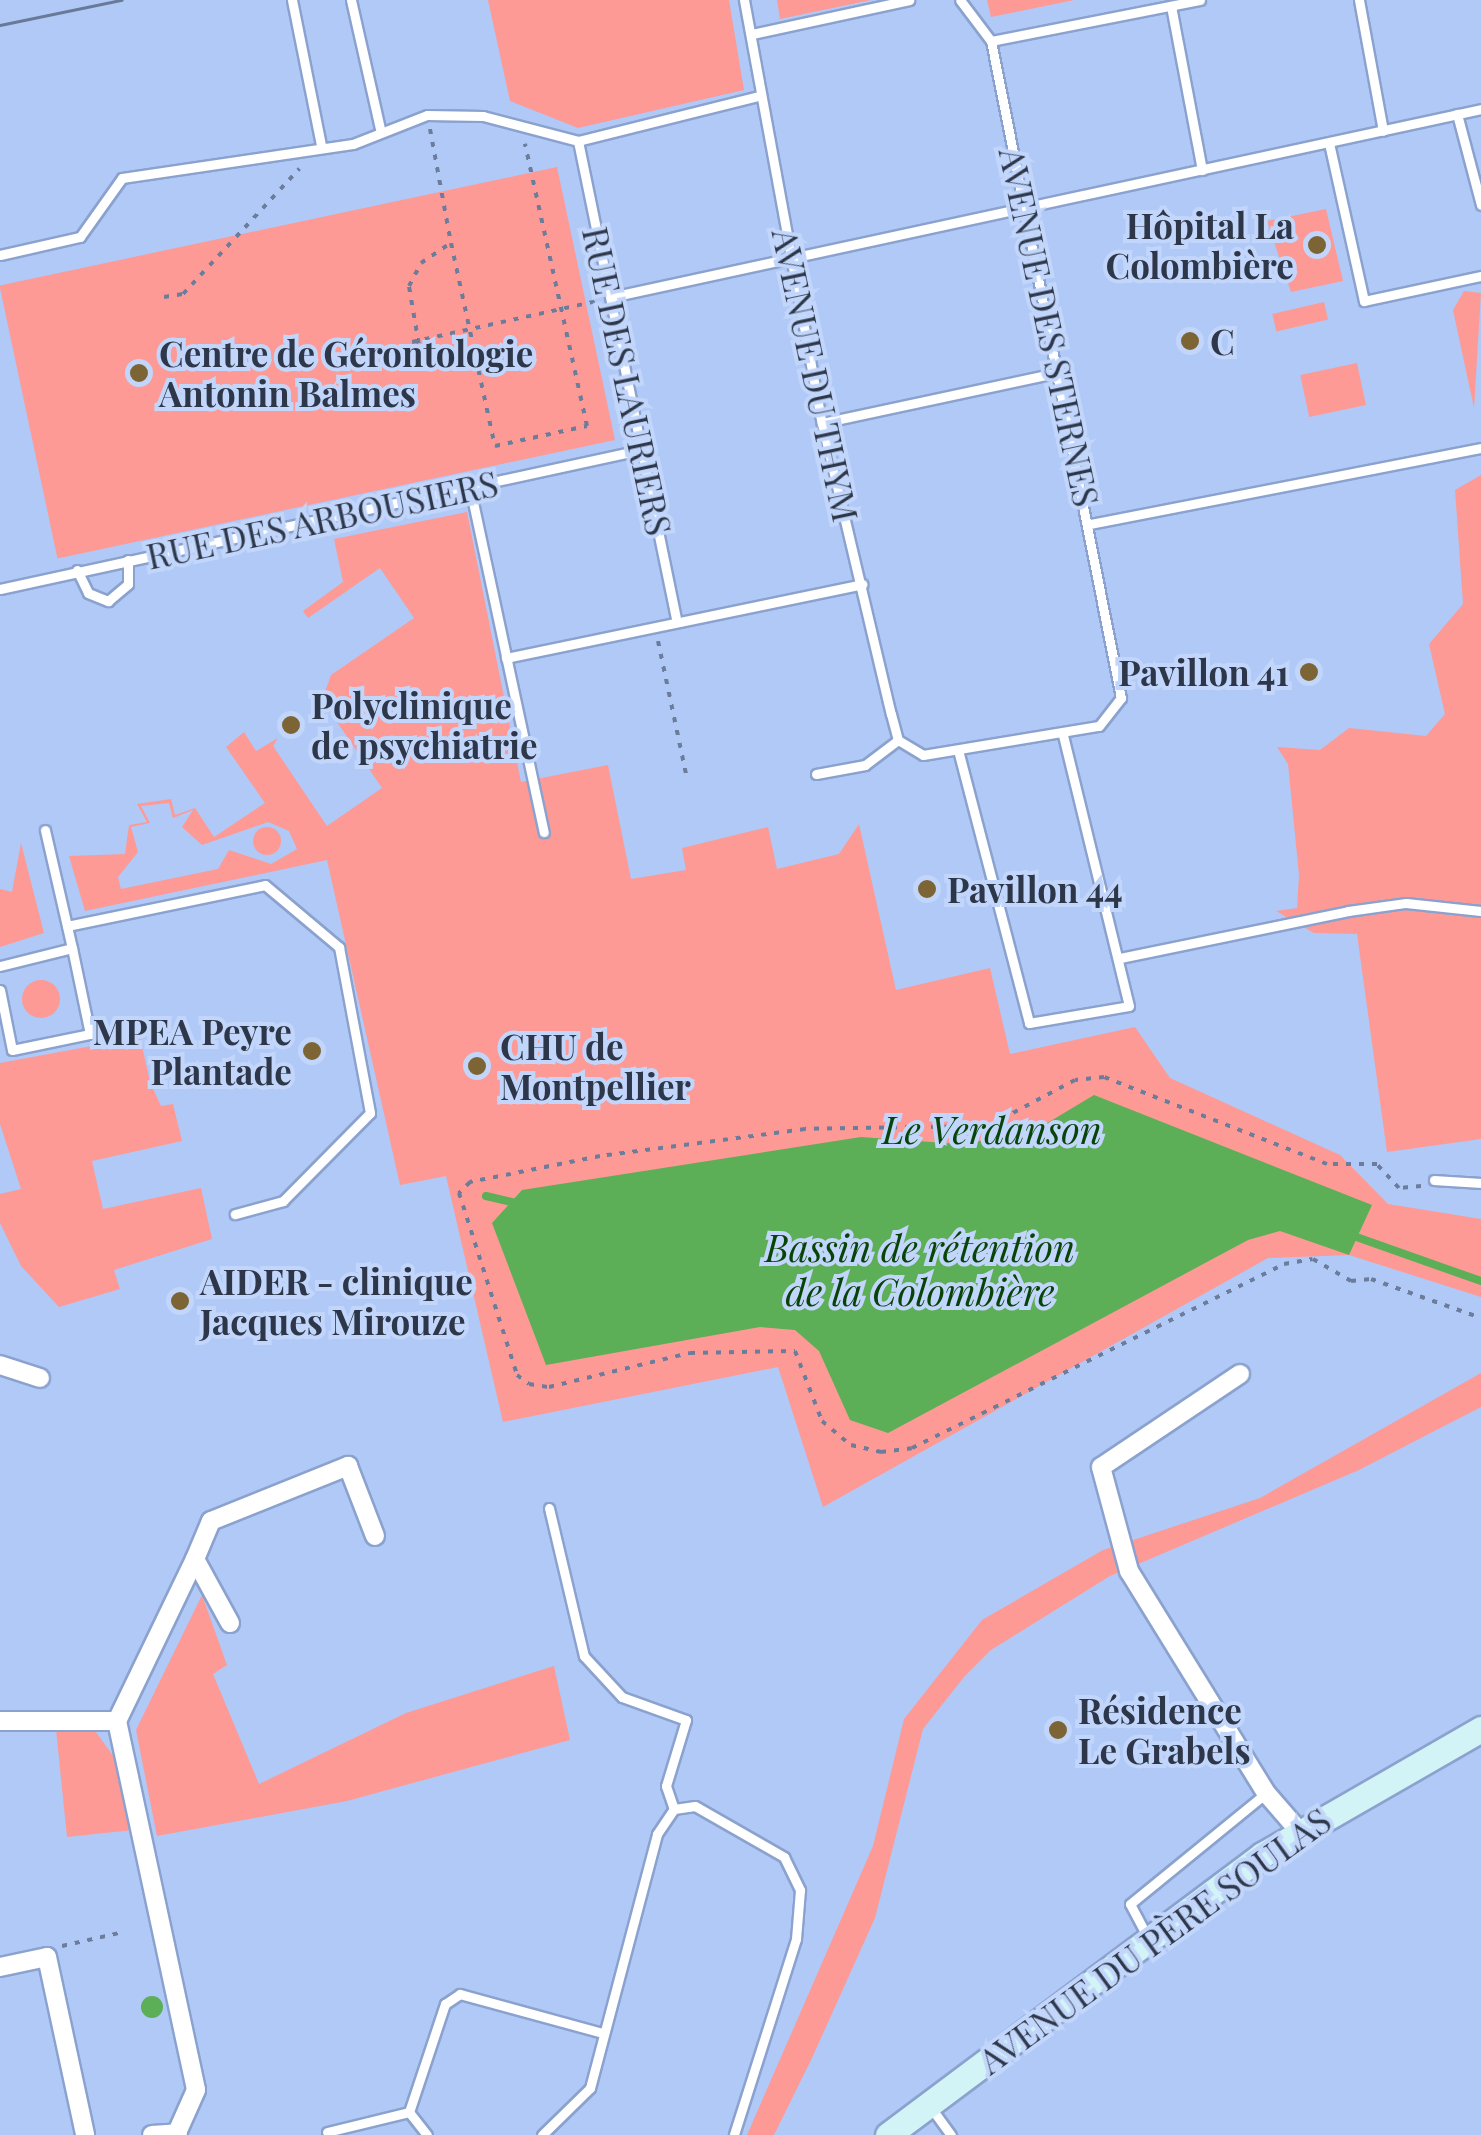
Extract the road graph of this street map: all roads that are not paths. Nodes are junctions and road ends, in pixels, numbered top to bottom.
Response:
1 (292, 0) edge
2 (351, 0) edge
3 (744, 0) edge
4 (909, 0) edge
5 (960, 0) edge
6 (1200, 0) edge
7 (1359, 0) edge
8 (1170, 6) junction
9 (752, 34) junction
10 (991, 41) junction
11 (758, 96) junction
12 (1481, 109) edge
13 (1458, 114) junction
14 (380, 128) junction
15 (1383, 131) junction
16 (578, 141) junction
17 (1329, 143) junction
18 (322, 146) junction
19 (1202, 170) junction
20 (1025, 205) junction
21 (1481, 205) edge
22 (0, 255) edge
23 (789, 255) junction
24 (1481, 276) edge
25 (612, 297) junction
26 (1059, 372) junction
27 (822, 423) junction
28 (1481, 448) edge
29 (644, 450) junction
30 (470, 488) junction
31 (1090, 524) junction
32 (128, 560) junction
33 (77, 570) junction
34 (862, 584) junction
35 (0, 588) edge
36 (677, 622) junction
37 (506, 658) junction
38 (1062, 732) junction
39 (898, 740) junction
40 (958, 750) junction
41 (816, 774) dead end
42 (45, 830) dead end
43 (544, 832) dead end
44 (1481, 912) edge
45 (67, 926) junction
46 (72, 948) junction
47 (1120, 958) junction
48 (0, 966) edge
49 (0, 990) edge
50 (1434, 1180) road end
51 (1481, 1183) edge
52 (235, 1214) dead end
53 (0, 1365) edge
54 (1240, 1374) dead end
55 (40, 1378) dead end
56 (550, 1508) dead end
57 (375, 1536) dead end
58 (196, 1559) junction
59 (230, 1624) dead end
60 (0, 1721) edge
61 (117, 1722) junction
62 (1481, 1729) edge
63 (1266, 1793) junction
64 (674, 1809) junction
65 (1299, 1831) junction
66 (1148, 1938) junction
67 (0, 1967) edge
68 (603, 2033) junction
69 (929, 2105) junction
70 (409, 2112) junction
71 (328, 2132) dead end
72 (177, 2134) edge
73 (85, 2135) edge
74 (152, 2135) edge
75 (427, 2135) edge
76 (542, 2135) edge
77 (734, 2135) edge
78 (888, 2135) edge
79 (950, 2135) edge

1 - 18 lane
2 - 14 lane
3 - 9 lane, AVENUE DU THYM
4 - 9 lane
5 - 10 lane, AVENUE DES STERNES
6 - 8 lane
7 - 15 lane
8 - 10 lane
8 - 19 lane
9 - 11 lane, AVENUE DU THYM
10 - 20 lane, AVENUE DES STERNES
11 - 16 lane
11 - 23 lane, AVENUE DU THYM
12 - 13 lane
13 - 15 lane
13 - 21 lane
14 - 16 lane
14 - 18 lane
15 - 17 lane
16 - 25 lane, RUE DES LAURIERS
17 - 19 lane
17 - 24 lane
18 - 22 lane
19 - 20 lane
20 - 23 lane
20 - 26 lane, AVENUE DES STERNES
23 - 25 lane
23 - 27 lane, AVENUE DU THYM
25 - 29 lane, RUE DES LAURIERS
26 - 27 lane
26 - 31 lane, AVENUE DES STERNES
27 - 34 lane, AVENUE DU THYM
28 - 31 lane
29 - 30 lane, RUE DES ARBOUSIERS
29 - 36 lane, RUE DES LAURIERS
30 - 32 lane, RUE DES ARBOUSIERS
30 - 37 lane
31 - 38 lane, AVENUE DES STERNES
32 - 33 lane, RUE DES ARBOUSIERS
32 - 33 lane
33 - 35 lane, RUE DES ARBOUSIERS
34 - 36 lane
34 - 39 lane, AVENUE DU THYM
36 - 37 lane
37 - 43 lane
38 - 40 lane, AVENUE DES STERNES
38 - 47 lane
39 - 40 lane, AVENUE DES STERNES
39 - 41 lane
40 - 47 lane
42 - 45 lane
44 - 47 lane
45 - 46 lane
45 - 52 lane
46 - 48 lane
46 - 49 lane
50 - 51 lane
53 - 55 street
54 - 63 street
56 - 64 lane
57 - 58 street
58 - 59 street
58 - 61 street
60 - 61 street
61 - 72 street
62 - 65 main road, AVENUE DU PÈRE SOULAS
63 - 65 street
63 - 66 lane
64 - 68 lane
64 - 77 lane
65 - 66 main road, AVENUE DU PÈRE SOULAS
66 - 69 main road, AVENUE DU PÈRE SOULAS
67 - 73 street
68 - 70 lane
68 - 76 lane
69 - 78 main road, AVENUE DU PÈRE SOULAS
69 - 79 lane
70 - 71 lane
70 - 75 lane
72 - 74 street

